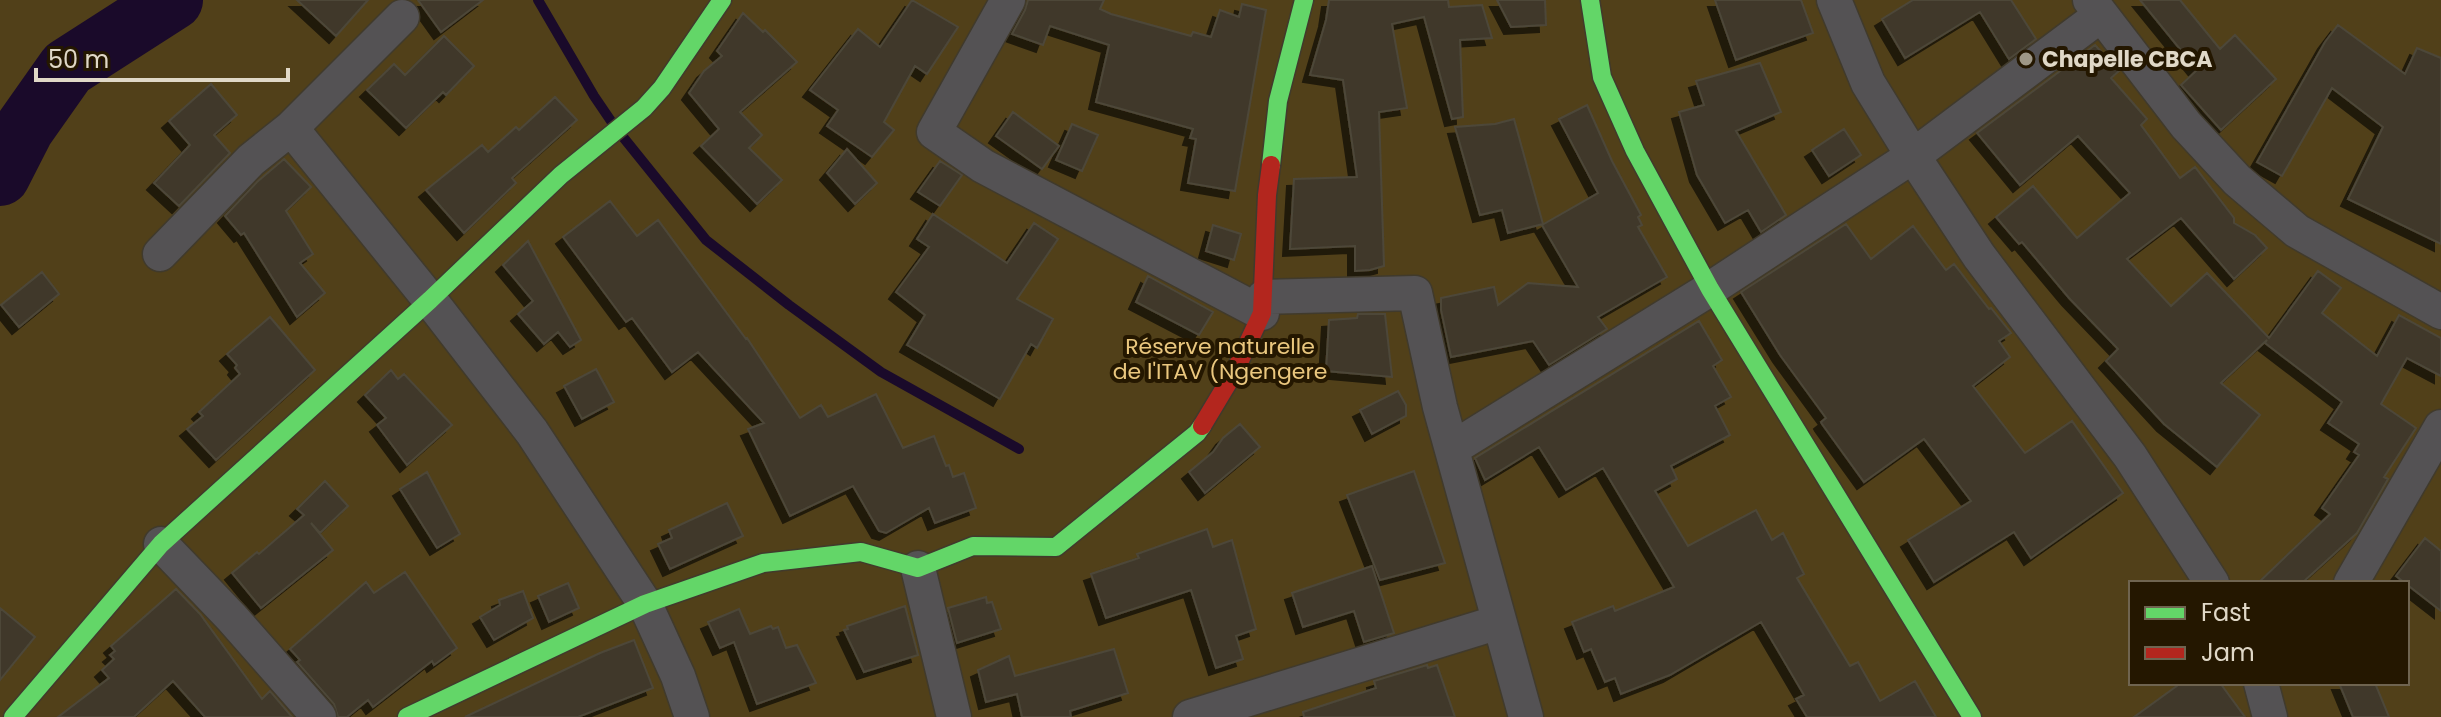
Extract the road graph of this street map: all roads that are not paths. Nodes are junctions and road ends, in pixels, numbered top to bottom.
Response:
1 (1008, 0) edge
2 (1304, 0) edge
3 (1590, 0) edge
4 (1834, 0) edge
5 (719, 2) edge
6 (2093, 4) edge
7 (402, 17) dead end
8 (291, 128) junction
9 (1913, 156) junction
10 (160, 254) dead end
11 (1710, 289) junction
12 (430, 300) junction
13 (1263, 305) junction
14 (2441, 312) edge
15 (2441, 427) edge
16 (1453, 448) junction
17 (161, 544) junction
18 (918, 568) junction
19 (2211, 581) edge
20 (2352, 581) edge
21 (645, 604) junction
22 (1499, 622) junction
23 (13, 717) edge
24 (319, 717) edge
25 (407, 717) edge
26 (692, 717) edge
27 (954, 717) edge
28 (1190, 717) edge
29 (1526, 717) edge
30 (1972, 717) edge

1 - 13 street
2 - 13 street
3 - 11 street
4 - 9 street
5 - 12 street
6 - 9 street
6 - 14 street
7 - 8 street
8 - 10 street
8 - 12 street
9 - 11 street
9 - 19 street
11 - 16 street
11 - 30 street
12 - 17 street
12 - 21 street
13 - 16 street
13 - 18 street
15 - 20 street
16 - 22 street
17 - 23 street
17 - 24 street
18 - 21 street
18 - 27 street
21 - 25 street
21 - 26 street
22 - 28 street
22 - 29 street

